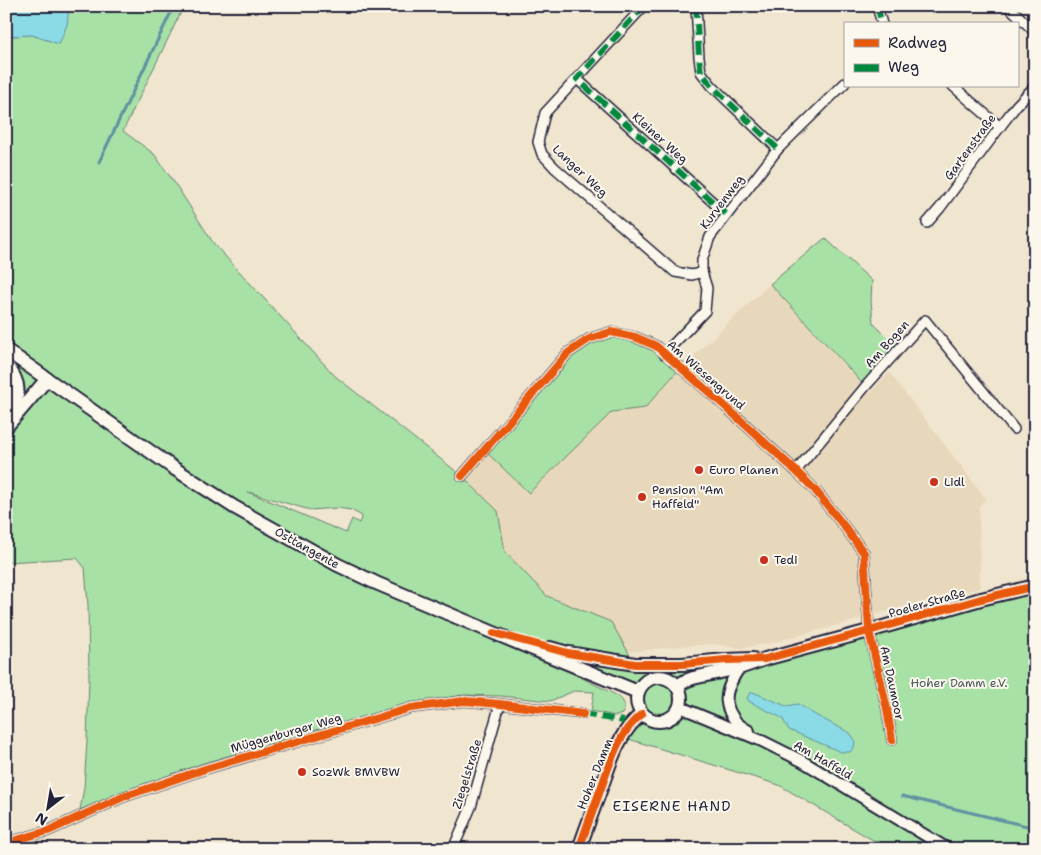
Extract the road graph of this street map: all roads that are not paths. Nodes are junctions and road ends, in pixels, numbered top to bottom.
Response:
1 (644, 6) edge
2 (696, 6) edge
3 (877, 6) edge
4 (1008, 6) edge
5 (881, 22) edge
6 (1035, 32) edge
7 (577, 79) junction
8 (844, 84) edge
9 (1035, 86) edge
10 (954, 88) edge
11 (1000, 127) junction
12 (778, 149) junction
13 (726, 214) junction
14 (928, 223) dead end
15 (702, 272) junction
16 (6, 350) edge
17 (664, 354) junction
18 (6, 365) edge
19 (47, 379) junction
20 (8, 425) edge
21 (1014, 429) dead end
22 (796, 471) junction
23 (462, 476) dead end
24 (1035, 586) edge
25 (869, 631) junction
26 (494, 633) junction
27 (766, 659) junction
28 (739, 668) junction
29 (677, 686) junction
30 (638, 692) junction
31 (500, 704) junction
32 (680, 707) junction
33 (583, 714) dead end
34 (642, 714) junction
35 (892, 740) dead end
36 (762, 741) junction
37 (6, 843) edge
38 (453, 849) edge
39 (579, 849) edge
40 (948, 849) edge

1 - 7 street, Langer Weg
2 - 12 street
3 - 5 street
4 - 6 street
7 - 13 street, Kleiner Weg
7 - 15 street, Langer Weg
8 - 12 street, Kurvenweg
9 - 11 street, Gartenstraße
10 - 11 street
11 - 14 street, Gartenstraße
12 - 13 street, Kurvenweg
13 - 15 street, Kurvenweg
15 - 17 street, Kurvenweg
16 - 19 main road, Osttangente
17 - 22 street, Am Wiesengrund
17 - 23 street, Am Wiesengrund
18 - 20 main road
19 - 20 main road
19 - 26 main road, Osttangente
21 - 22 street, Am Bogen
22 - 25 street, Am Wiesengrund
24 - 25 main road, Poeler Straße
25 - 27 main road, Poeler Straße
25 - 35 street, Am Daumoor
26 - 27 main road
26 - 30 main road, Osttangente
27 - 28 main road, Poeler Straße
28 - 29 main road, Poeler Straße
28 - 36 street
29 - 30 main road
29 - 32 main road
30 - 34 main road
31 - 33 street, Müggenburger Weg
31 - 37 street, Müggenburger Weg
31 - 38 street, Ziegelstraße
32 - 34 main road
32 - 36 street, Am Haffeld
34 - 39 main road, Hoher Damm
36 - 40 street, Am Haffeld

